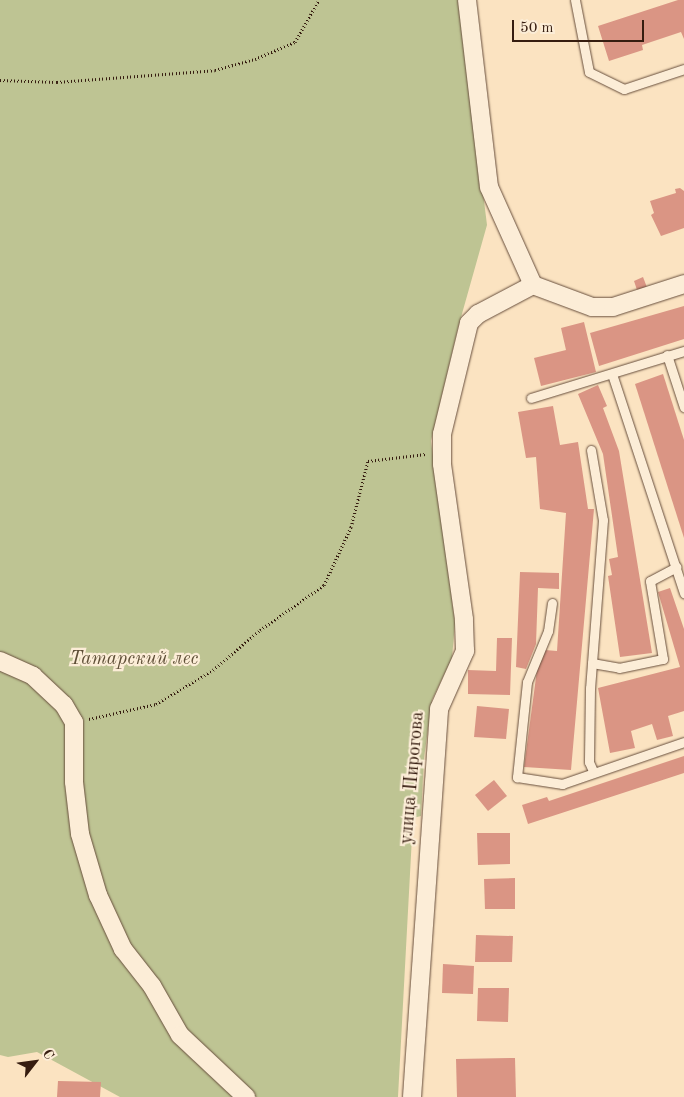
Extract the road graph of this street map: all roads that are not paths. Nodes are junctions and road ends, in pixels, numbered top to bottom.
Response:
1 (467, 0) edge
2 (575, 0) edge
3 (684, 69) edge
4 (684, 284) edge
5 (533, 285) junction
6 (684, 351) edge
7 (667, 355) junction
8 (612, 374) junction
9 (531, 398) dead end
10 (684, 407) edge
11 (591, 450) dead end
12 (676, 567) junction
13 (684, 593) edge
14 (552, 603) dead end
15 (0, 661) edge
16 (592, 663) junction
17 (684, 742) edge
18 (593, 771) junction
19 (246, 1097) edge
20 (412, 1097) edge

1 - 5 street
2 - 3 lane
4 - 5 street
5 - 20 street, улица Пирогова
6 - 7 lane
7 - 8 lane
7 - 10 lane
8 - 9 lane
8 - 12 lane
11 - 16 lane
12 - 13 lane
12 - 16 lane
14 - 18 lane
15 - 19 street
16 - 18 lane
17 - 18 lane

